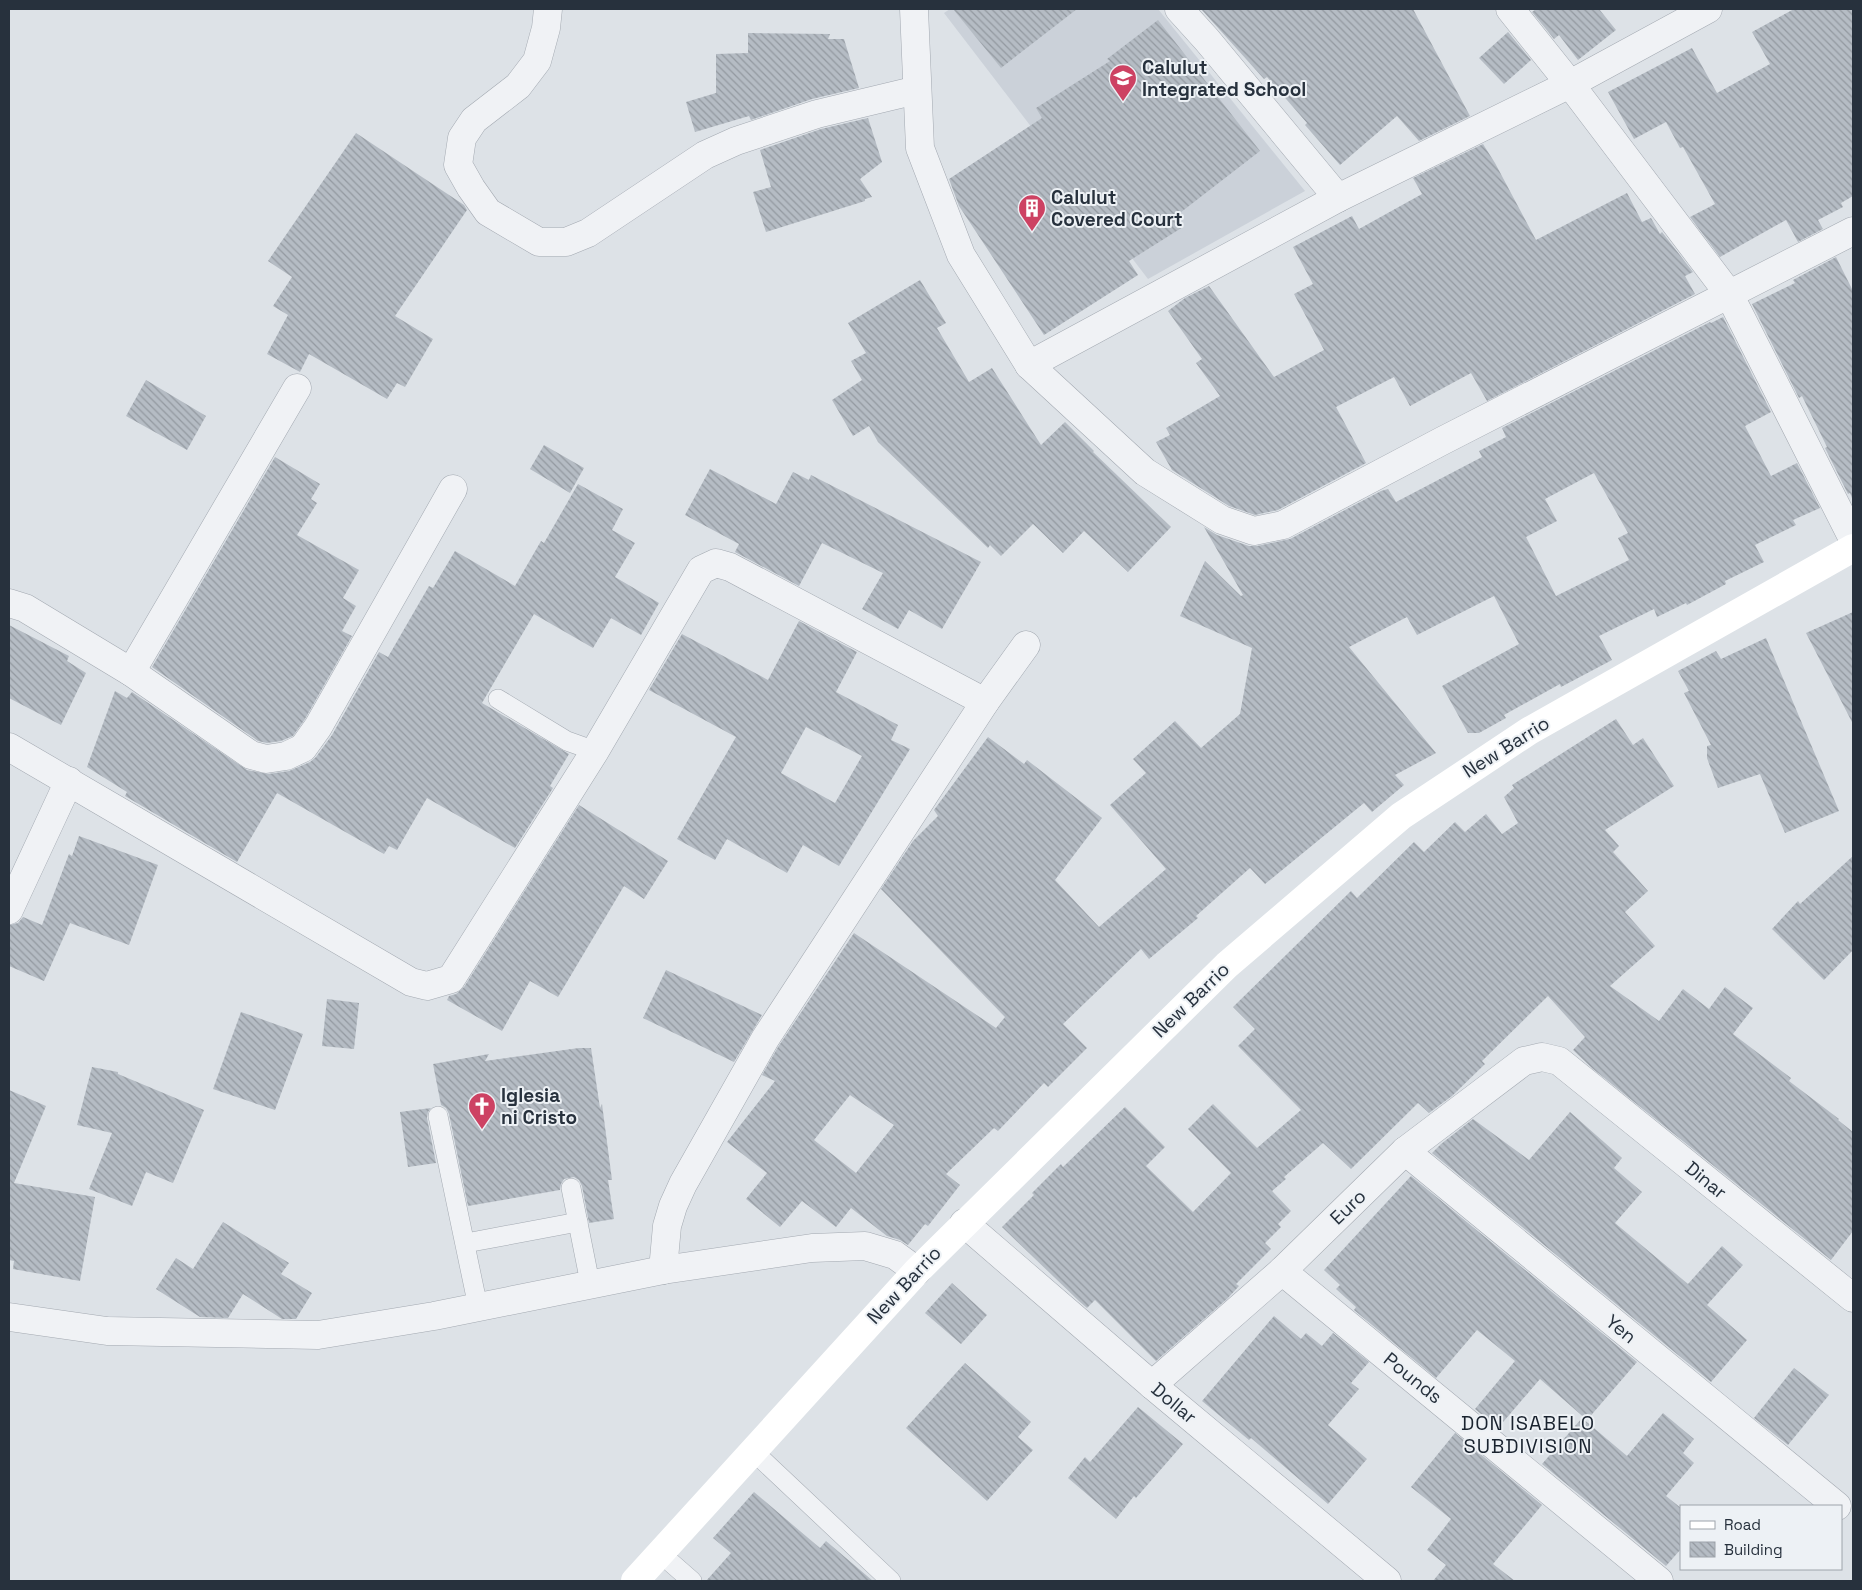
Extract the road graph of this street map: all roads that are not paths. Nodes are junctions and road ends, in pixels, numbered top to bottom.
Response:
1 (548, 9) edge
2 (914, 9) edge
3 (1179, 9) edge
4 (1510, 9) edge
5 (1708, 9) edge
6 (1570, 84) junction
7 (917, 90) junction
8 (1338, 198) junction
9 (1853, 231) edge
10 (1729, 294) junction
11 (1029, 365) junction
12 (296, 388) dead end
13 (453, 490) dead end
14 (1853, 539) edge
15 (1853, 548) edge
16 (9, 603) edge
17 (1026, 645) dead end
18 (131, 672) junction
19 (498, 698) dead end
20 (985, 702) junction
21 (9, 747) edge
22 (595, 751) junction
23 (69, 781) junction
24 (9, 910) edge
25 (1559, 1061) joint
26 (438, 1116) dead end
27 (1405, 1151) junction
28 (571, 1188) dead end
29 (578, 1222) junction
30 (964, 1223) junction
31 (466, 1243) junction
32 (663, 1270) junction
33 (917, 1270) junction
34 (1282, 1271) junction
35 (592, 1284) junction
36 (1853, 1298) edge
37 (478, 1307) junction
38 (9, 1317) edge
39 (1152, 1385) junction
40 (753, 1451) junction
41 (1836, 1505) edge
42 (1842, 1511) edge
43 (1853, 1520) edge
44 (660, 1553) junction
45 (635, 1581) edge
46 (692, 1581) edge
47 (891, 1581) edge
48 (1387, 1581) edge
49 (1660, 1581) edge

1 - 7 street
2 - 7 street
3 - 8 street
4 - 6 street
5 - 6 street
6 - 8 street
6 - 10 street
7 - 11 street
8 - 11 street
9 - 10 street
10 - 11 street
10 - 14 street
12 - 18 street
13 - 18 street
15 - 30 main road, New Barrio
16 - 18 street
17 - 20 street
19 - 22 lane
20 - 22 street
20 - 32 street
21 - 23 street
22 - 23 street
23 - 24 street
25 - 27 street, Euro
25 - 36 street, Dinar
26 - 31 lane
27 - 34 street, Euro
27 - 41 street, Yen
28 - 29 lane
29 - 31 lane
29 - 35 lane
30 - 33 main road, New Barrio
30 - 39 street, Dollar
31 - 37 lane
32 - 33 street
32 - 35 street
33 - 40 main road, New Barrio
34 - 39 street, Euro
34 - 49 street, Pounds
35 - 37 street
37 - 38 street
39 - 48 street, Dollar
40 - 44 main road, New Barrio
40 - 47 lane
42 - 43 street
44 - 45 main road, New Barrio
44 - 46 lane

